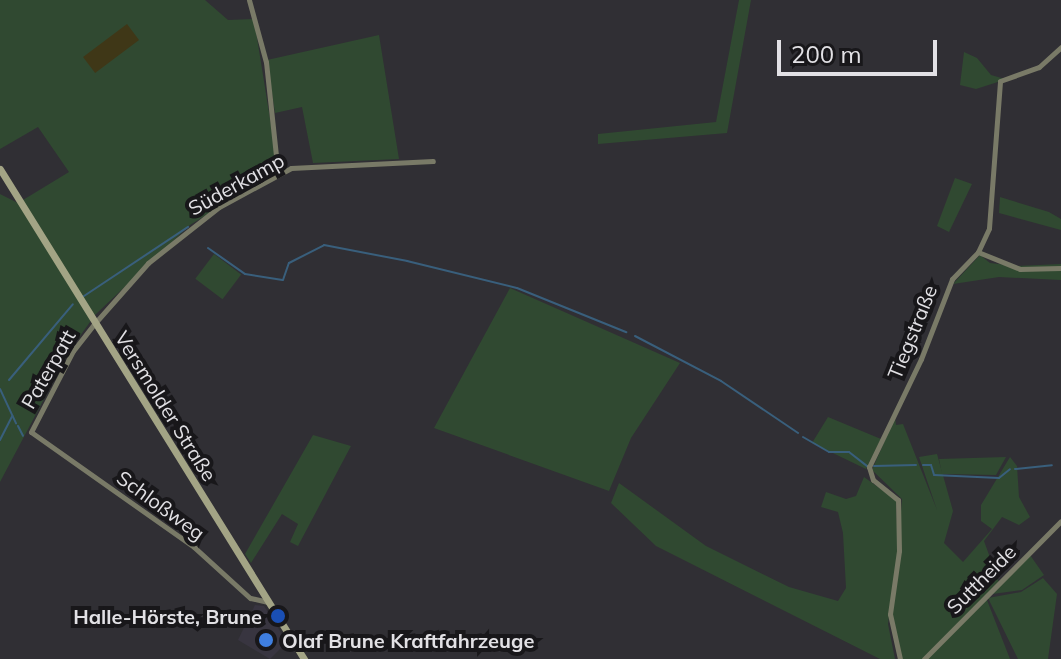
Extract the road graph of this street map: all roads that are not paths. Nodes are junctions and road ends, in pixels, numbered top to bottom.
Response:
1 (249, 0) edge
2 (1061, 47) edge
3 (278, 153) junction
4 (433, 161) dead end
5 (291, 168) junction
6 (0, 169) edge
7 (278, 174) junction
8 (978, 252) junction
9 (1061, 268) edge
10 (95, 323) junction
11 (31, 432) joint
12 (1061, 521) edge
13 (269, 602) junction
14 (304, 659) edge
15 (900, 659) edge
16 (924, 659) edge

1 - 3 street
2 - 8 street, Tiegstraße
3 - 5 street
3 - 7 street
4 - 5 street, Süderkamp
5 - 7 street, Süderkamp
6 - 10 main road, Versmolder Straße
7 - 10 street, Süderkamp
8 - 9 street
8 - 15 street, Tiegstraße
10 - 11 street, Paterpatt
10 - 13 main road, Versmolder Straße
11 - 13 street, Schloßweg
12 - 16 street, Suttheide
13 - 14 main road, Versmolder Straße

